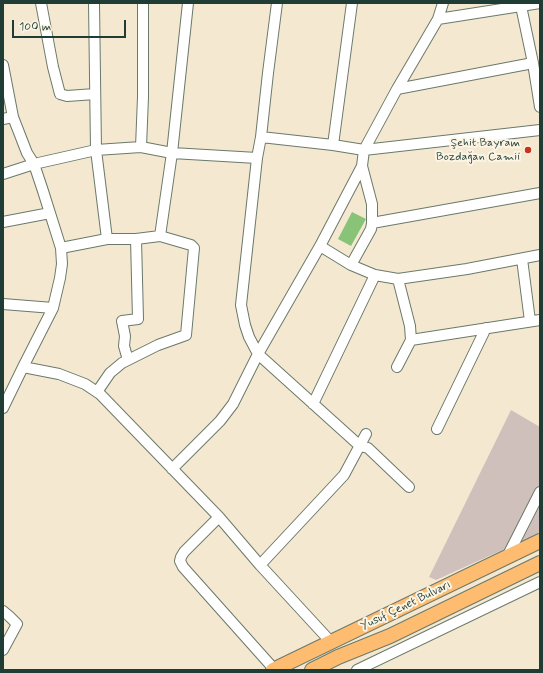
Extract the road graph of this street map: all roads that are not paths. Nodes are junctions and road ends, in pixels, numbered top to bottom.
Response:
1 (42, 3) edge
2 (94, 3) edge
3 (142, 3) edge
4 (188, 3) edge
5 (277, 3) edge
6 (352, 3) edge
7 (443, 3) edge
8 (540, 3) edge
9 (521, 6) junction
10 (438, 19) junction
11 (532, 63) junction
12 (3, 69) edge
13 (397, 89) junction
14 (95, 94) junction
15 (540, 106) edge
16 (8, 118) edge
17 (540, 130) edge
18 (261, 137) junction
19 (333, 145) junction
20 (142, 147) junction
21 (96, 150) junction
22 (364, 150) junction
23 (172, 153) junction
24 (257, 158) junction
25 (34, 164) junction
26 (362, 166) junction
27 (3, 174) edge
28 (540, 193) edge
29 (50, 213) junction
30 (3, 222) edge
31 (372, 224) junction
32 (160, 236) junction
33 (107, 239) junction
34 (136, 239) junction
35 (320, 246) junction
36 (61, 248) junction
37 (540, 255) edge
38 (522, 259) junction
39 (351, 265) junction
40 (376, 275) junction
41 (398, 279) junction
42 (3, 304) edge
43 (53, 308) junction
44 (535, 320) edge
45 (486, 328) junction
46 (411, 340) junction
47 (258, 354) junction
48 (128, 360) junction
49 (23, 367) junction
50 (397, 367) dead end
51 (97, 392) junction
52 (313, 404) junction
53 (3, 408) edge
54 (438, 429) dead end
55 (366, 434) dead end
56 (360, 446) junction
57 (172, 469) junction
58 (409, 487) dead end
59 (540, 492) edge
60 (219, 517) junction
61 (540, 541) edge
62 (507, 557) junction
63 (540, 563) edge
64 (260, 565) junction
65 (540, 582) edge
66 (3, 611) edge
67 (331, 642) junction
68 (3, 650) edge
69 (273, 670) edge
70 (312, 670) edge
71 (357, 670) edge

1 - 14 street
2 - 14 street
3 - 20 street
4 - 23 street
5 - 18 street
6 - 19 street
7 - 10 street
8 - 9 street
9 - 10 street
9 - 11 street
10 - 13 street
11 - 13 street
11 - 15 street
12 - 16 street
13 - 22 street
14 - 21 street
16 - 25 street
17 - 22 street
18 - 19 street
18 - 24 street
19 - 22 street
20 - 21 street
20 - 23 street
21 - 25 street
21 - 33 street
22 - 26 street
23 - 24 street
23 - 32 street
24 - 47 street
25 - 27 street
25 - 29 street
26 - 31 street
26 - 35 street
28 - 31 street
29 - 30 street
29 - 36 street
31 - 39 street
32 - 34 street
32 - 48 street
33 - 34 street
33 - 36 street
34 - 48 street
35 - 39 street
35 - 47 street
36 - 43 street
37 - 38 street
38 - 41 street
38 - 44 street
39 - 40 street
40 - 41 street
40 - 52 street
41 - 46 street
42 - 43 street
43 - 49 street
44 - 45 street
45 - 46 street
45 - 54 street
46 - 50 street
47 - 52 street
47 - 57 street
48 - 51 street
49 - 51 street
49 - 53 street
51 - 57 street
52 - 56 street
55 - 56 street
56 - 58 street
56 - 64 street
57 - 60 street
59 - 62 street
60 - 64 street
60 - 69 street
61 - 62 highway, Yusuf Çenet Bulvarı
62 - 67 highway, Yusuf Çenet Bulvarı
63 - 70 highway, Yusuf Çenet Bulvarı
64 - 67 street
65 - 71 street
66 - 68 street
67 - 69 highway, Yusuf Çenet Bulvarı

